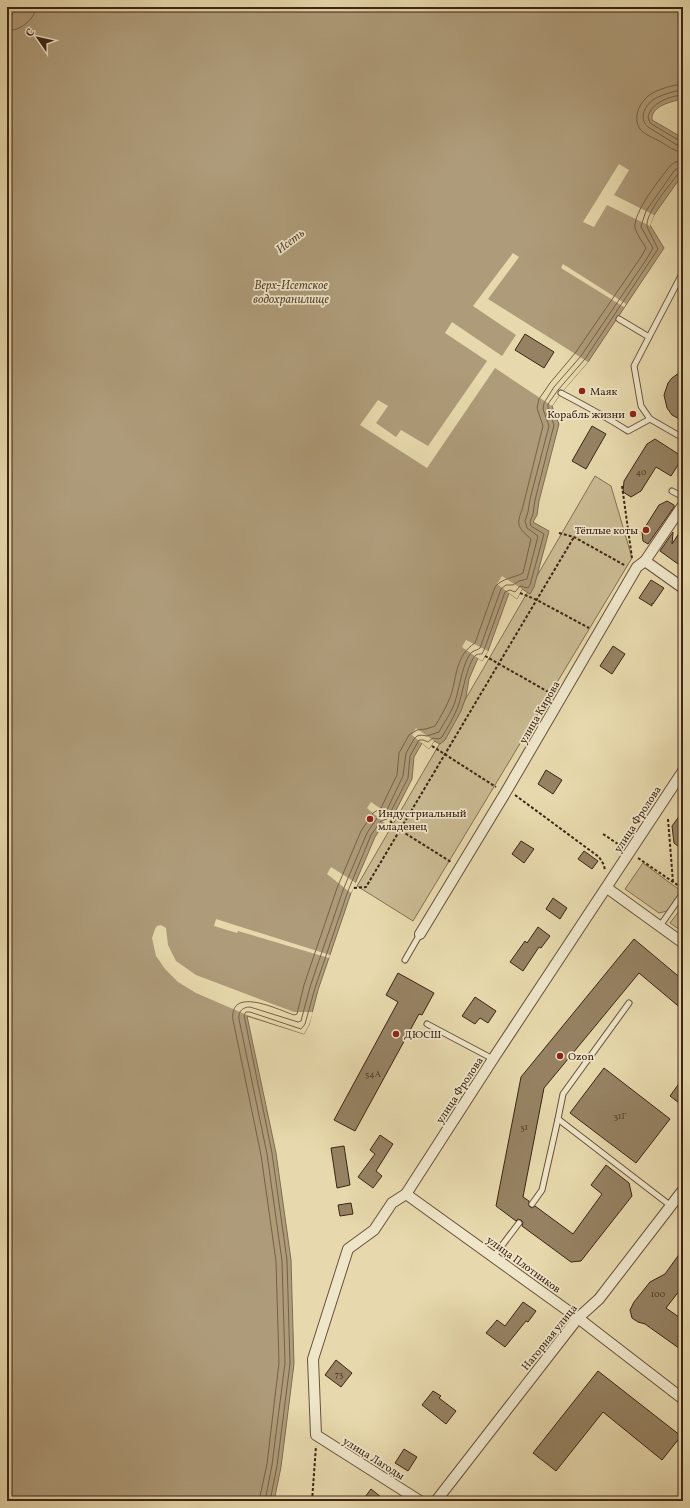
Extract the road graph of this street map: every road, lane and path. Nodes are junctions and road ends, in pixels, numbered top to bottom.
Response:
1 (683, 272) edge
2 (619, 319) dead end
3 (648, 337) junction
4 (561, 393) dead end
5 (650, 419) junction
6 (683, 438) edge
7 (622, 486) dead end
8 (672, 491) dead end
9 (683, 498) edge
10 (683, 505) edge
11 (559, 533) dead end
12 (574, 537) junction
13 (645, 561) junction
14 (633, 564) dead end
15 (631, 568) dead end
16 (683, 588) edge
17 (520, 593) dead end
18 (536, 600) junction
19 (593, 631) dead end
20 (485, 656) dead end
21 (499, 663) junction
22 (554, 695) dead end
23 (432, 746) dead end
24 (445, 755) junction
25 (683, 771) edge
26 (503, 789) junction
27 (668, 819) dead end
28 (390, 821) dead end
29 (400, 830) junction
30 (603, 834) dead end
31 (630, 852) junction
32 (454, 863) dead end
33 (673, 882) junction
34 (354, 888) dead end
35 (607, 888) junction
36 (683, 889) edge
37 (683, 894) edge
38 (660, 926) junction
39 (420, 934) joint
40 (683, 943) edge
41 (404, 960) dead end
42 (629, 1003) dead end
43 (427, 1024) dead end
44 (493, 1059) junction
45 (558, 1119) junction
46 (683, 1190) edge
47 (406, 1194) junction
48 (532, 1204) dead end
49 (671, 1206) junction
50 (519, 1223) dead end
51 (494, 1256) junction
52 (578, 1318) junction
53 (683, 1399) edge
54 (316, 1435) junction
55 (312, 1501) edge
56 (420, 1501) edge
57 (436, 1501) edge

1 - 3 lane
2 - 3 lane
3 - 5 lane
4 - 5 lane
5 - 6 lane
7 - 14 path
8 - 9 lane
10 - 13 street, улица Кирова
11 - 12 path
12 - 15 path
12 - 18 path
13 - 16 street
13 - 26 street, улица Кирова
17 - 18 path
18 - 19 path
18 - 21 path
20 - 21 path
21 - 22 path
21 - 24 path
23 - 24 path
24 - 26 path
24 - 29 path
25 - 31 street, улица Фролова
26 - 35 path
26 - 39 street, улица Кирова
27 - 33 path
28 - 29 path
29 - 32 path
29 - 34 path
30 - 31 path
31 - 33 path
31 - 35 street, улица Фролова
33 - 36 path
35 - 38 street
35 - 44 street, улица Фролова
37 - 38 lane
38 - 40 street
39 - 41 lane
42 - 45 lane
43 - 44 lane
44 - 47 street, улица Фролова
45 - 48 lane
45 - 49 lane
46 - 49 street, Нагорная улица
47 - 51 street, улица Плотников
47 - 54 street, улица Фролова
49 - 52 street, Нагорная улица
50 - 51 lane
51 - 52 street, улица Плотников
52 - 53 street, улица Плотников
52 - 57 street, Нагорная улица
54 - 55 path
54 - 56 street, улица Лагоды

